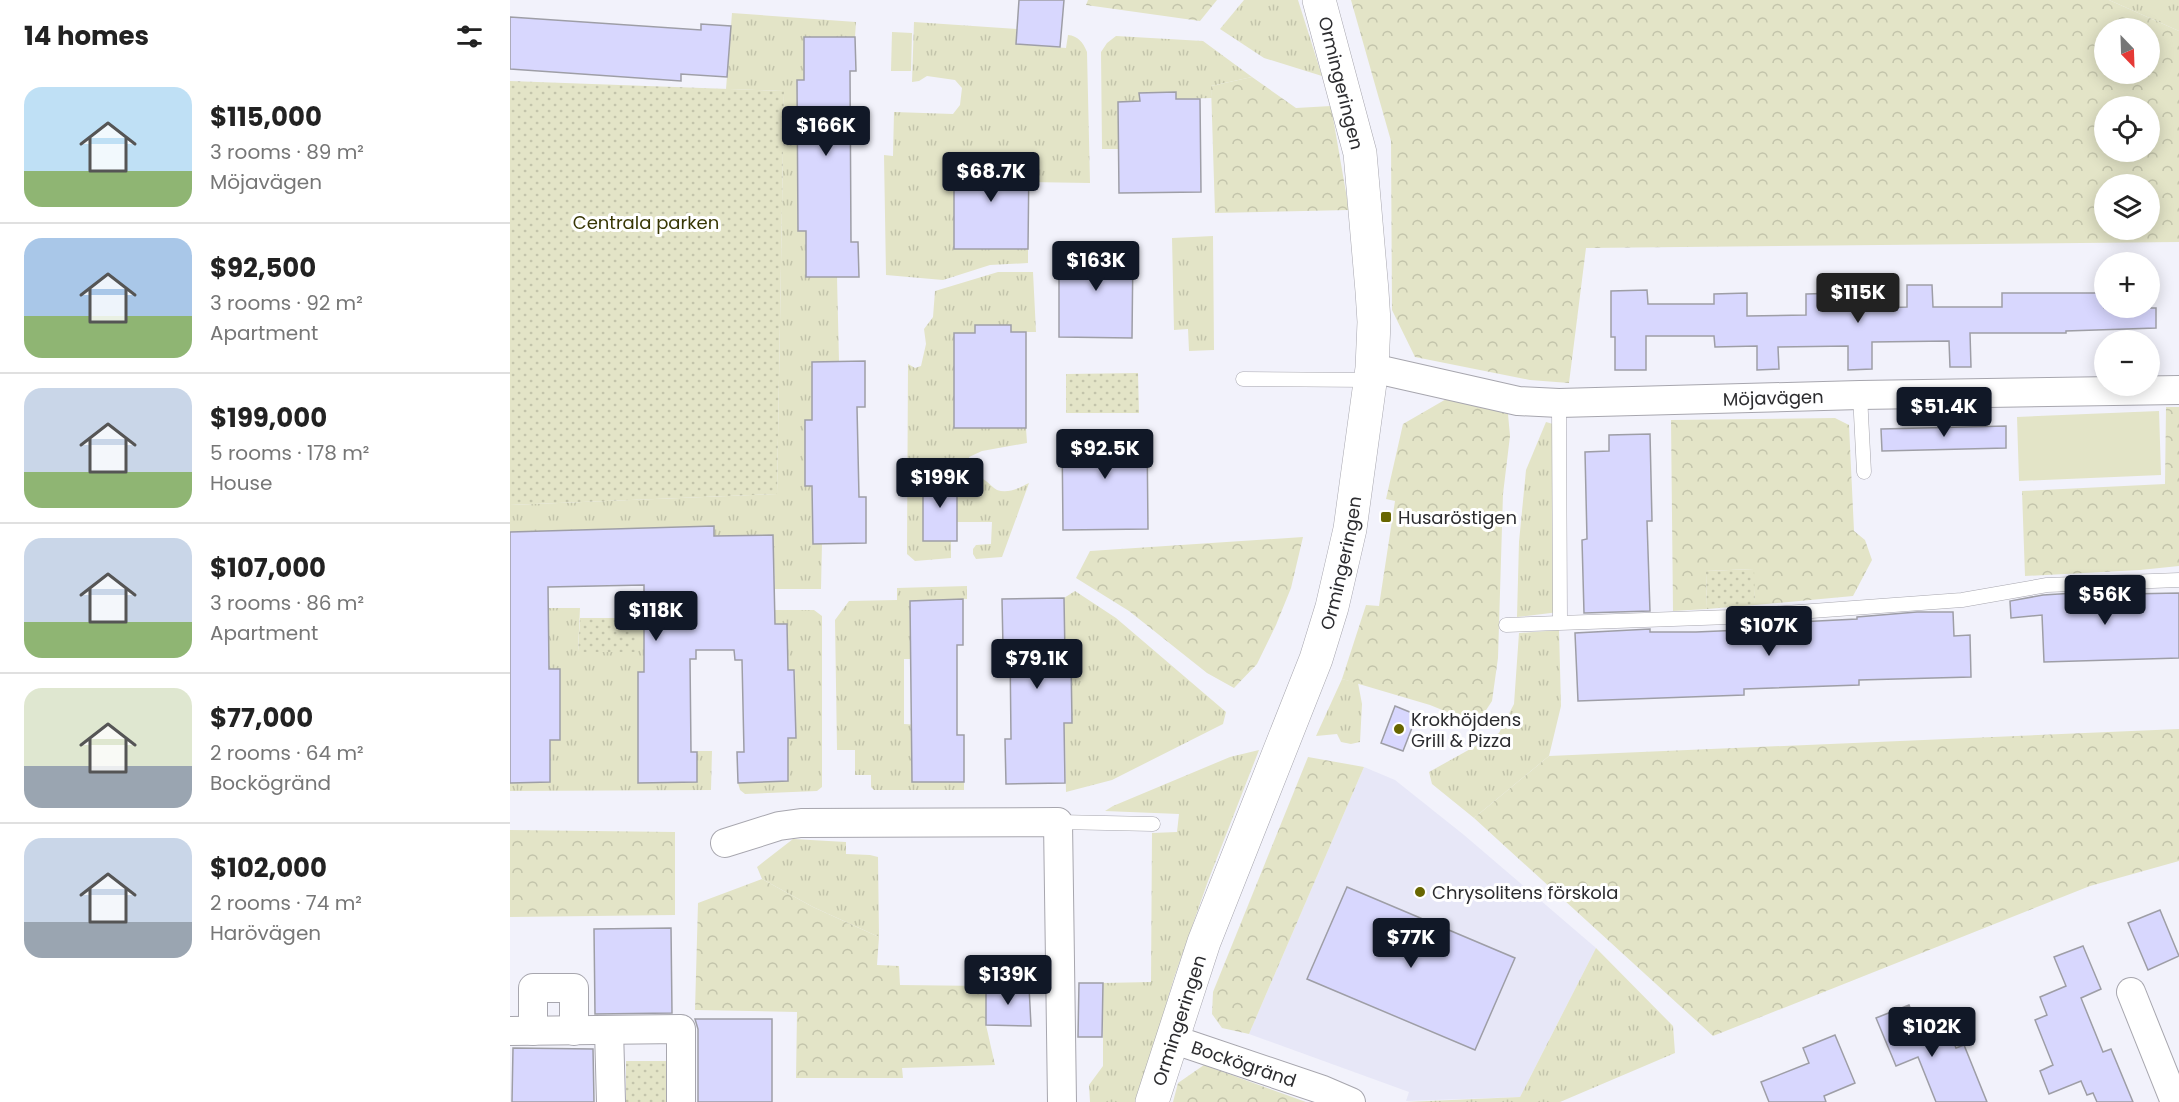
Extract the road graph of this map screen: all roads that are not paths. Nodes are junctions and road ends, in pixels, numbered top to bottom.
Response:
1 (1319, 0) edge
2 (1371, 374) junction
3 (1243, 379) dead end
4 (2179, 390) edge
5 (1860, 395) junction
6 (1559, 403) junction
7 (1864, 472) dead end
8 (2179, 580) edge
9 (1560, 622) junction
10 (1506, 625) dead end
11 (1058, 822) junction
12 (1153, 824) dead end
13 (725, 843) dead end
14 (2131, 992) dead end
15 (609, 1030) junction
16 (522, 1031) edge
17 (574, 1031) junction
18 (1172, 1039) junction
19 (611, 1102) edge
20 (681, 1102) edge
21 (1062, 1102) edge
22 (1152, 1102) edge
23 (1351, 1102) edge
24 (2175, 1102) edge

1 - 2 street, Ormingeringen
2 - 3 lane
2 - 6 street, Möjavägen
2 - 18 street, Ormingeringen
4 - 5 street, Möjavägen
5 - 6 street, Möjavägen
5 - 7 lane
6 - 9 lane
8 - 9 lane
9 - 10 lane
11 - 12 lane
11 - 13 street
11 - 21 street
14 - 24 street
15 - 17 street
15 - 19 street
15 - 20 street
16 - 17 street
16 - 17 street
18 - 22 street, Ormingeringen
18 - 23 street, Bockögränd

